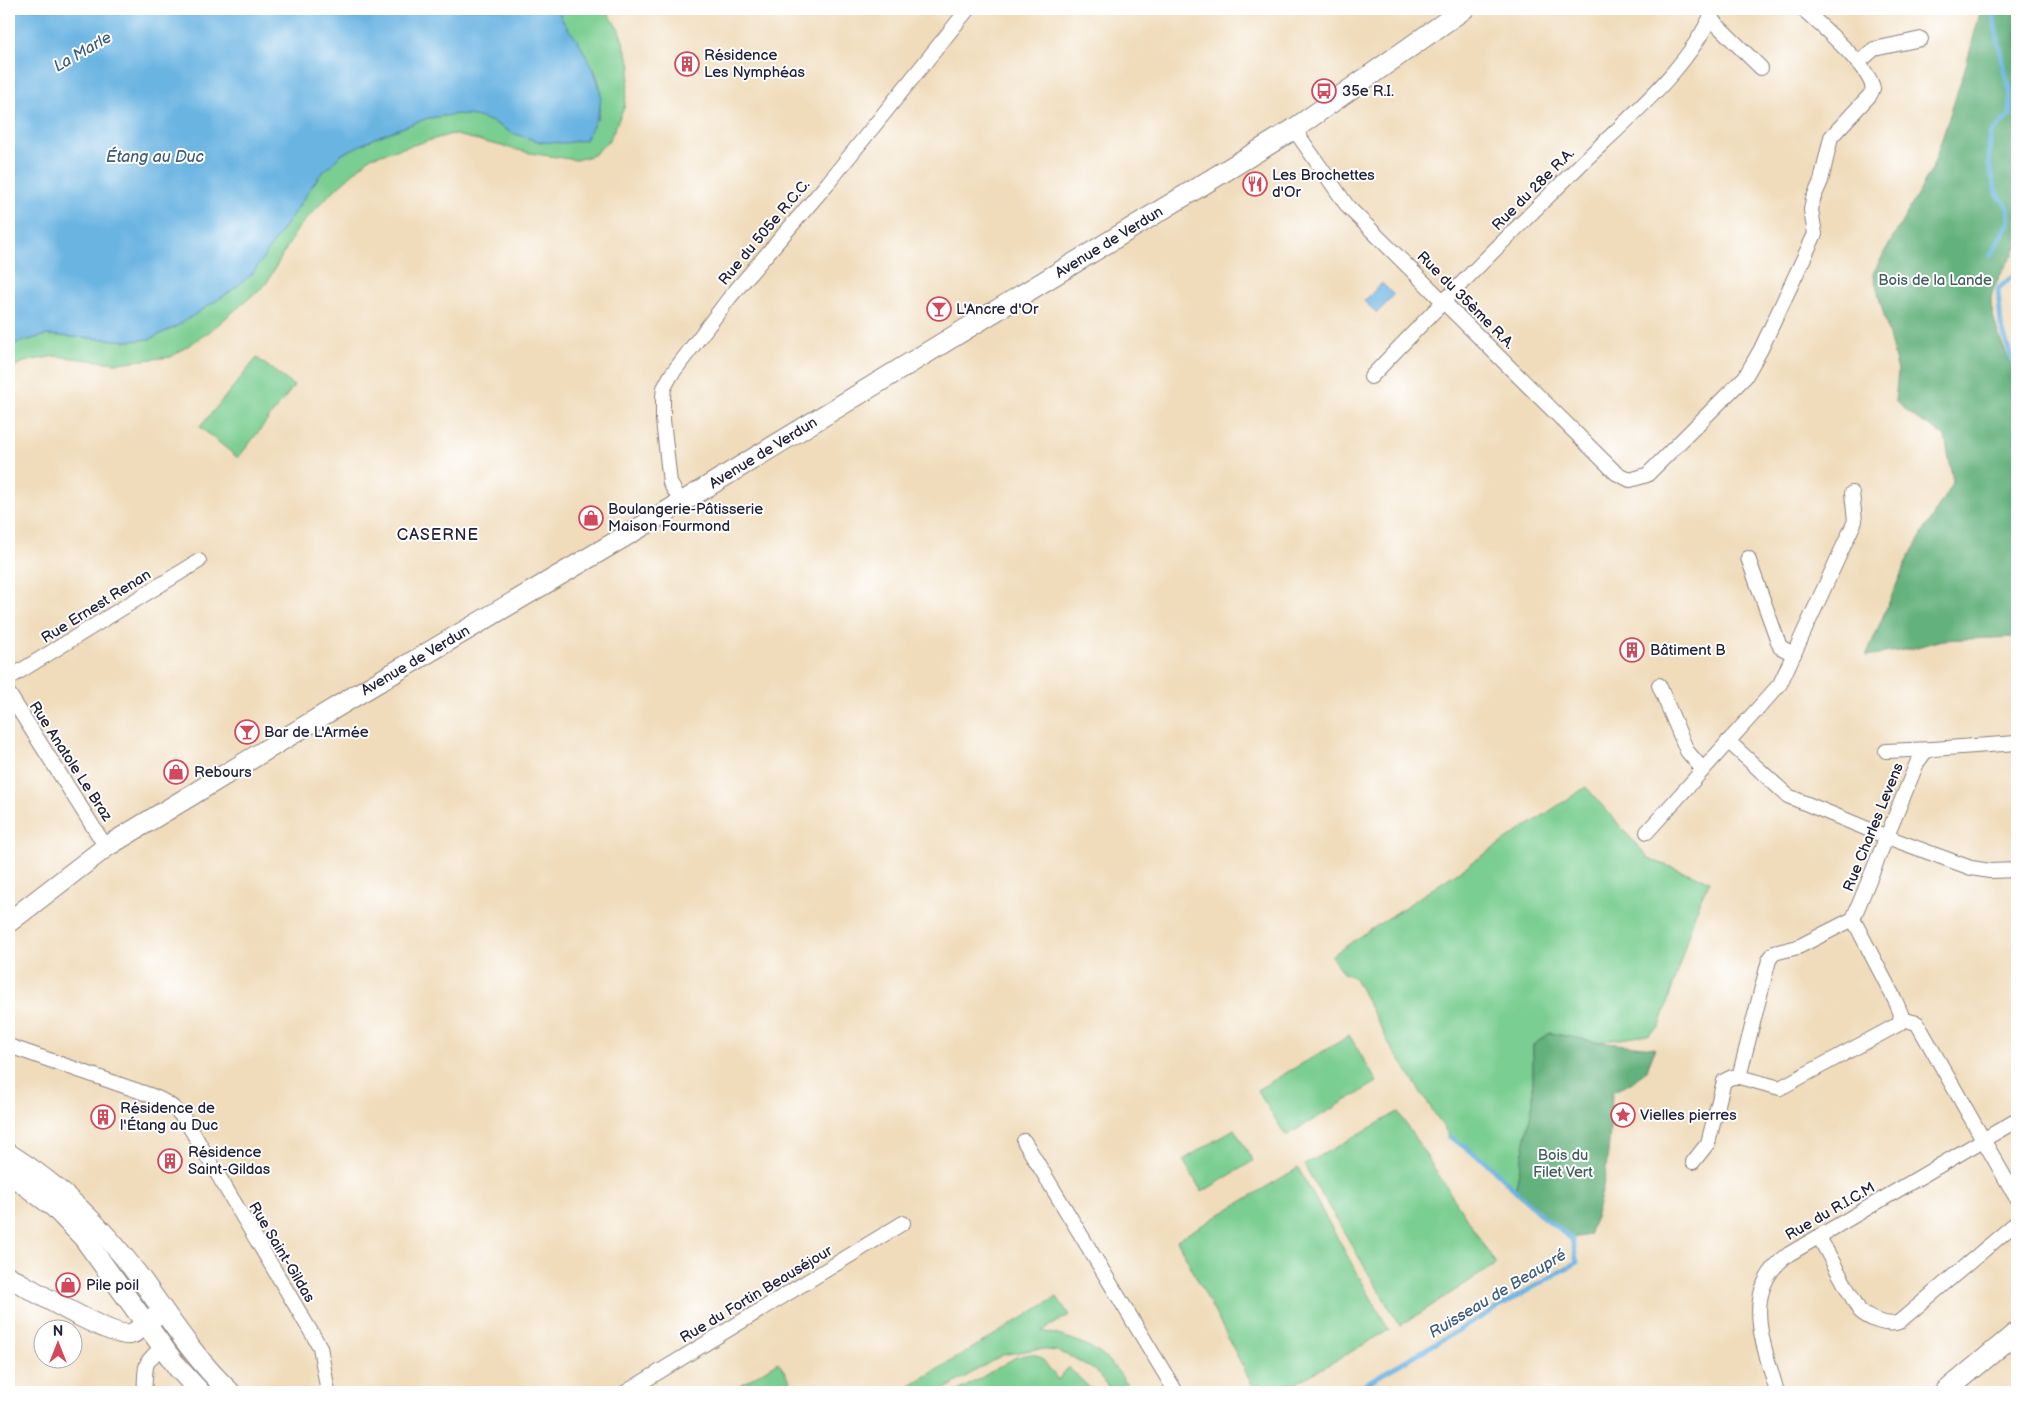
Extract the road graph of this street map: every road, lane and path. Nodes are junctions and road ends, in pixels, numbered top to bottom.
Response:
1 (968, 9) edge
2 (1464, 9) edge
3 (1803, 9) edge
4 (1712, 14) edge
5 (1922, 39) dead end
6 (1858, 63) junction
7 (1761, 68) dead end
8 (1294, 129) junction
9 (1443, 300) junction
10 (1371, 376) dead end
11 (1852, 493) dead end
12 (681, 502) junction
13 (1748, 558) dead end
14 (200, 561) dead end
15 (1794, 654) junction
16 (9, 678) edge
17 (1659, 685) dead end
18 (9, 694) edge
19 (1728, 742) junction
20 (2017, 743) edge
21 (1933, 748) junction
22 (1886, 751) dead end
23 (1703, 770) junction
24 (1647, 832) dead end
25 (1887, 837) junction
26 (106, 847) junction
27 (2017, 870) edge
28 (1853, 919) junction
29 (9, 922) edge
30 (1900, 1020) junction
31 (9, 1046) edge
32 (1739, 1077) junction
33 (2017, 1120) edge
34 (1984, 1140) junction
35 (1024, 1141) dead end
36 (9, 1154) edge
37 (1693, 1162) dead end
38 (9, 1173) edge
39 (2017, 1199) edge
40 (2017, 1222) edge
41 (903, 1223) dead end
42 (1818, 1237) junction
43 (9, 1277) edge
44 (164, 1311) junction
45 (146, 1324) junction
46 (2017, 1332) edge
47 (163, 1347) junction
48 (145, 1391) edge
49 (200, 1392) edge
50 (230, 1392) edge
51 (328, 1392) edge
52 (626, 1392) edge
53 (1176, 1392) edge
54 (1777, 1392) edge
55 (1945, 1392) edge

1 - 12 street, Rue du 505e R.C.C.
2 - 8 main road, Avenue de Verdun
3 - 6 street
4 - 7 street, Rue du 28e R.A.
4 - 9 street, Rue du 28e R.A.
5 - 6 street
6 - 9 street, Rue du 35ème R.A.
8 - 9 street, Rue du 35ème R.A.
8 - 12 main road, Avenue de Verdun
9 - 10 street, Rue du 28e R.A.
11 - 15 street
12 - 26 main road, Avenue de Verdun
13 - 15 street
14 - 16 street, Rue Ernest Renan
15 - 19 street
17 - 23 street
18 - 26 street, Rue Anatole Le Braz
19 - 23 street
19 - 25 street
20 - 21 street
21 - 22 street
21 - 25 street, Rue Charles Levens
23 - 24 street
25 - 27 street
25 - 28 street, Rue Charles Levens
26 - 29 main road, Avenue de Verdun
28 - 30 street
28 - 32 street
30 - 32 street
30 - 34 street
31 - 51 street, Rue Saint-Gildas
32 - 37 street
33 - 34 street, Rue du R.I.C.M
34 - 39 street
34 - 42 street, Rue du R.I.C.M
35 - 53 street
36 - 44 main road
38 - 45 main road
40 - 42 street
41 - 52 street, Rue du Fortin Beauséjour
42 - 54 street, Rue du R.I.C.M
43 - 45 main road
44 - 45 main road
44 - 50 main road
45 - 47 main road
46 - 55 main road
47 - 48 street
47 - 49 main road

